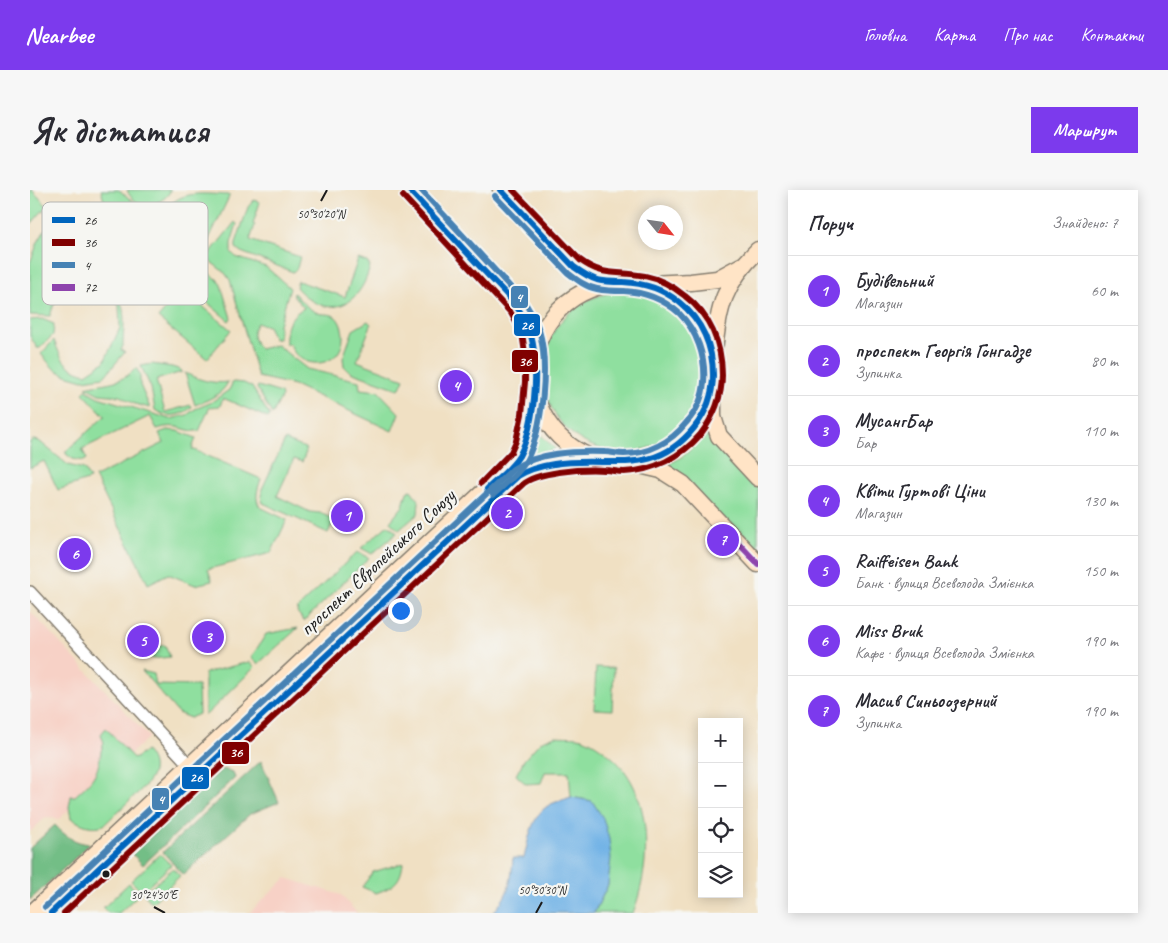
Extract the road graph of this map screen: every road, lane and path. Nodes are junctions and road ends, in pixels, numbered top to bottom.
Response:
1 (409, 190) edge
2 (500, 190) edge
3 (758, 250) edge
4 (742, 265) junction
5 (609, 284) junction
6 (643, 284) junction
7 (534, 365) junction
8 (713, 366) junction
9 (534, 382) junction
10 (713, 383) junction
11 (604, 461) junction
12 (623, 463) junction
13 (758, 478) edge
14 (758, 564) edge
15 (30, 592) edge
16 (194, 770) junction
17 (32, 913) edge
18 (51, 913) edge

1 - 7 main road
2 - 5 main road
3 - 4 main road
4 - 6 main road
4 - 8 main road
5 - 6 main road
5 - 7 main road
6 - 8 main road
7 - 9 main road
8 - 10 main road
9 - 11 main road
9 - 16 main road, проспект Європейського Союзу
10 - 12 main road
10 - 13 main road
11 - 12 main road
11 - 16 main road, проспект Європейського Союзу
12 - 14 main road
15 - 16 street
16 - 17 main road, проспект Європейського Союзу
16 - 18 main road, проспект Європейського Союзу

